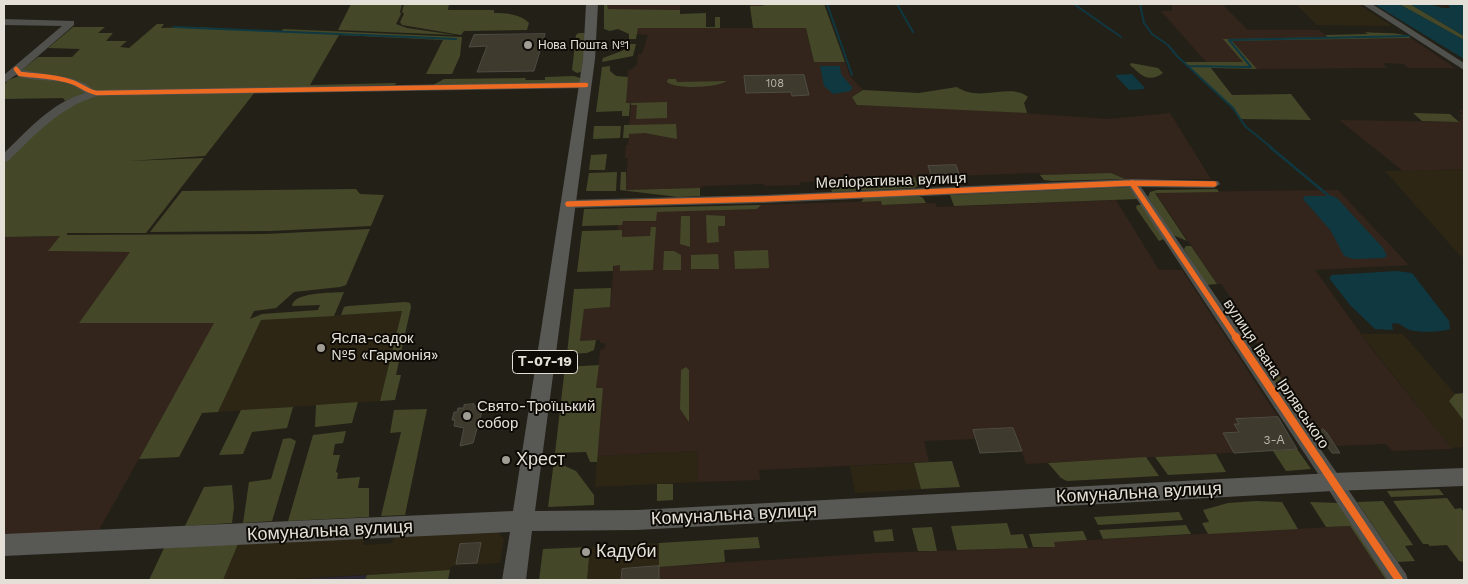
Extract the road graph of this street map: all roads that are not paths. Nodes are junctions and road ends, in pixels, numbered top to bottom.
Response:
1 (592, 4) edge
2 (1366, 4) edge
3 (4, 22) edge
4 (1464, 67) edge
5 (16, 69) junction
6 (4, 80) edge
7 (586, 85) junction
8 (97, 93) junction
9 (4, 159) edge
10 (1132, 183) junction
11 (1156, 183) junction
12 (1214, 184) dead end
13 (1142, 197) junction
14 (568, 204) junction
15 (1464, 477) edge
16 (1333, 482) junction
17 (526, 489) junction
18 (564, 520) junction
19 (522, 521) junction
20 (4, 546) edge
21 (516, 570) edge
22 (1399, 580) edge

1 - 7 main road, Т-07-19
2 - 4 street
3 - 5 street
5 - 6 street
5 - 8 street
7 - 8 street
7 - 14 main road, Т-07-19
8 - 9 street
10 - 11 street, Меліоративна вулиця
10 - 13 street, вулиця Івана Ірлявського
10 - 14 street, Меліоративна вулиця
11 - 12 street, Меліоративна вулиця
11 - 13 street
13 - 16 street, вулиця Івана Ірлявського
14 - 17 main road, Т-07-19
15 - 16 main road, Комунальна вулиця
16 - 18 main road, Комунальна вулиця
16 - 22 street, вулиця Івана Ірлявського
17 - 18 main road
17 - 19 main road, Т-07-19
18 - 19 main road, Комунальна вулиця
18 - 21 main road
19 - 20 main road, Комунальна вулиця
19 - 21 main road, Т-07-19

